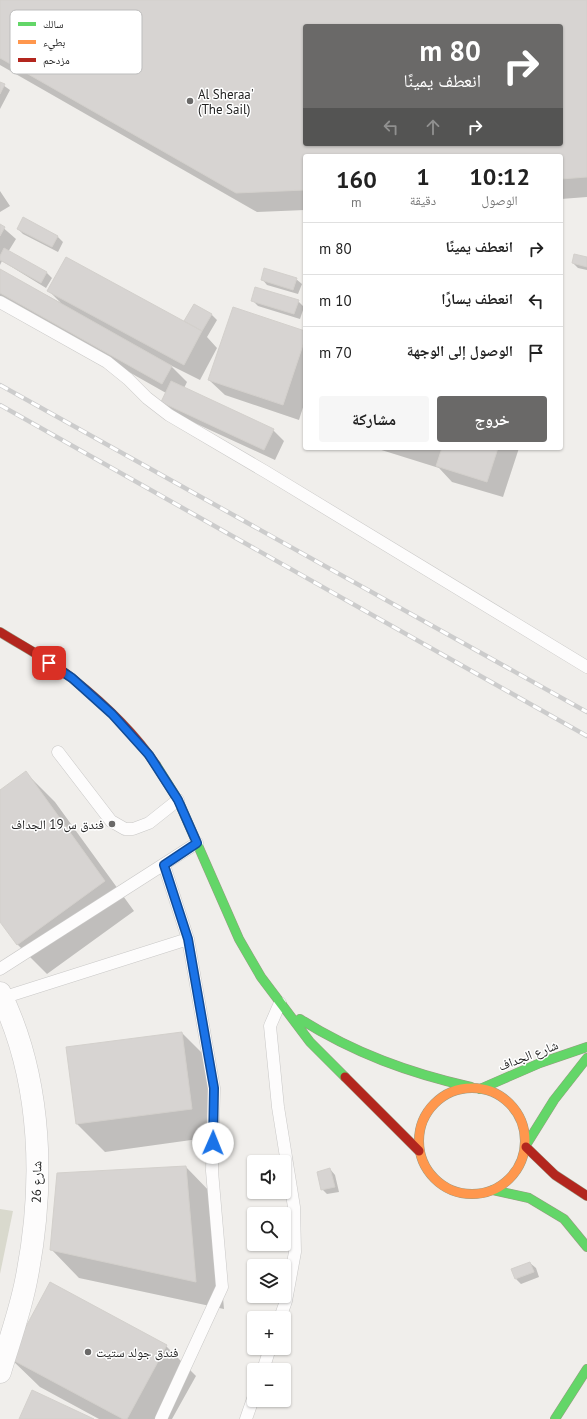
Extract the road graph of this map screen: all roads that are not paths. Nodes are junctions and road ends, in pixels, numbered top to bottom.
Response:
1 (0, 302) edge
2 (0, 632) edge
3 (587, 667) edge
4 (58, 752) dead end
5 (178, 800) junction
6 (197, 843) junction
7 (164, 865) junction
8 (188, 939) junction
9 (0, 969) edge
10 (1, 996) edge
11 (283, 1006) junction
12 (587, 1047) edge
13 (587, 1058) edge
14 (476, 1088) junction
15 (526, 1146) junction
16 (419, 1151) junction
17 (493, 1190) junction
18 (587, 1196) edge
19 (587, 1247) edge
20 (282, 1311) edge
21 (587, 1369) edge
22 (0, 1372) edge
23 (250, 1407) edge
24 (573, 1409) dead end
25 (161, 1419) edge
26 (246, 1419) edge
27 (555, 1419) edge
28 (563, 1419) edge

1 - 3 lane
2 - 5 main road
4 - 5 lane
5 - 6 main road
6 - 7 lane
6 - 11 main road
7 - 8 lane
7 - 9 lane
8 - 10 lane
8 - 25 lane
10 - 22 street, شارع 26
11 - 14 main road
11 - 16 main road
11 - 20 lane
12 - 14 main road, شارع الجداف
13 - 15 main road
14 - 15 main road
14 - 16 main road
15 - 17 main road
15 - 18 main road
16 - 17 main road
17 - 19 main road
21 - 27 main road
23 - 26 lane
24 - 28 main road

